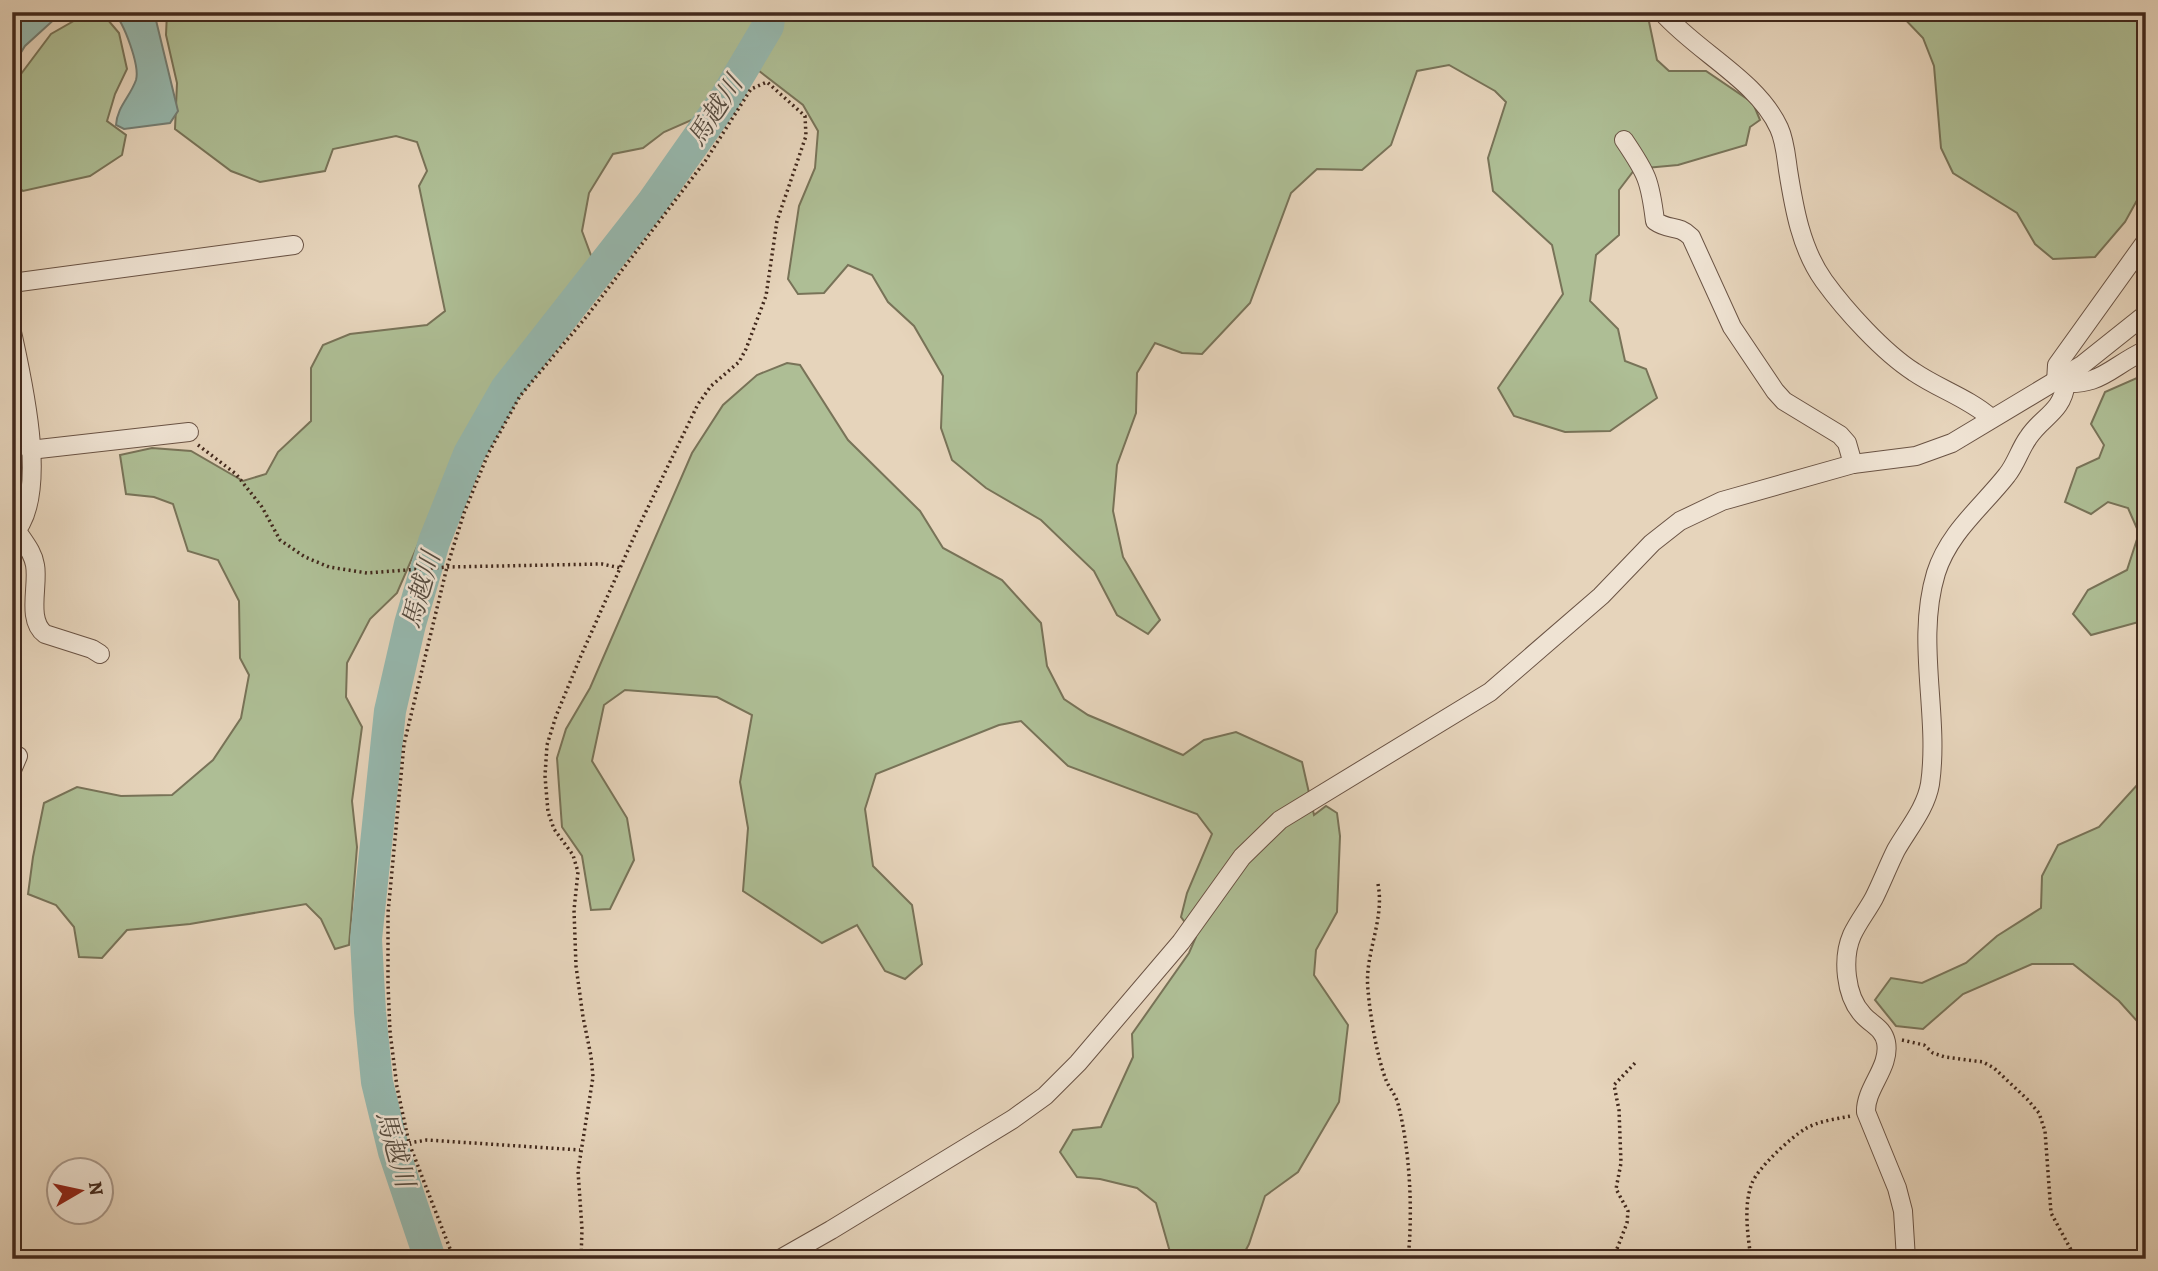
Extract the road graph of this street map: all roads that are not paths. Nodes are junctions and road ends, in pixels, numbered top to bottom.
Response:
1 (1662, 12) edge
2 (1624, 140) dead end
3 (2146, 241) edge
4 (294, 244) dead end
5 (12, 283) edge
6 (2146, 314) edge
7 (12, 332) edge
8 (2146, 350) edge
9 (2061, 383) junction
10 (1991, 418) junction
11 (189, 432) road end
12 (30, 450) junction
13 (1853, 464) junction
14 (14, 533) edge
15 (100, 654) dead end
16 (780, 1259) edge
17 (1906, 1259) edge

1 - 10 street
2 - 13 street
3 - 9 street
4 - 5 street
6 - 9 street
7 - 12 street
8 - 9 street
9 - 10 street
9 - 17 street
10 - 13 street
11 - 12 street
12 - 14 street
13 - 16 street
14 - 15 street

